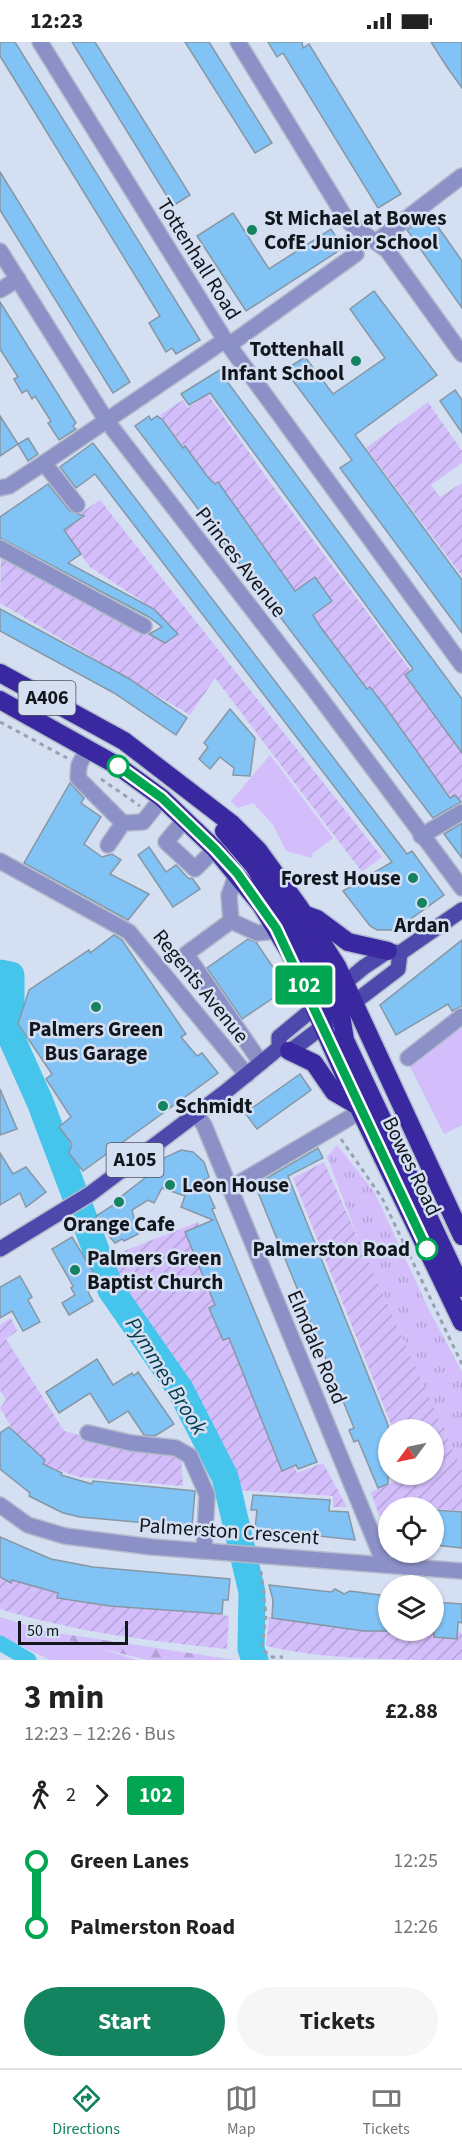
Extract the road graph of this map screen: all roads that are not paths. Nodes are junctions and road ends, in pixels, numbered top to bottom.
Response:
1 (40, 42) edge
2 (238, 42) edge
3 (462, 176) edge
4 (377, 241) junction
5 (0, 251) edge
6 (356, 254) dead end
7 (18, 279) junction
8 (0, 290) edge
9 (227, 342) junction
10 (462, 354) edge
11 (106, 420) junction
12 (44, 463) junction
13 (4, 487) edge
14 (77, 505) dead end
15 (0, 548) edge
16 (144, 626) dead end
17 (462, 665) edge
18 (0, 673) edge
19 (0, 700) edge
20 (88, 748) junction
21 (162, 798) junction
22 (207, 805) junction
23 (462, 812) edge
24 (185, 819) junction
25 (123, 823) junction
26 (422, 836) junction
27 (108, 845) dead end
28 (215, 849) junction
29 (0, 861) edge
30 (237, 873) junction
31 (462, 888) edge
32 (462, 910) edge
33 (304, 914) junction
34 (231, 921) junction
35 (277, 930) junction
36 (394, 952) junction
37 (344, 983) junction
38 (320, 1004) junction
39 (347, 1008) junction
40 (462, 1016) edge
41 (323, 1028) junction
42 (284, 1049) junction
43 (408, 1058) dead end
44 (261, 1063) junction
45 (247, 1075) junction
46 (359, 1108) junction
47 (196, 1114) junction
48 (229, 1190) junction
49 (462, 1236) edge
50 (0, 1249) edge
51 (462, 1288) edge
52 (462, 1322) edge
53 (88, 1433) dead end
54 (0, 1506) edge
55 (378, 1549) edge
56 (204, 1551) junction
57 (378, 1563) edge
58 (384, 1563) edge
59 (462, 1571) edge

1 - 9 street, Tottenhall Road
2 - 4 street
3 - 4 street
4 - 10 street
5 - 7 street, Princes Avenue
6 - 9 street
7 - 8 street
7 - 11 street, Princes Avenue
9 - 11 street
9 - 17 street, Tottenhall Road
11 - 12 street
11 - 26 street, Princes Avenue
12 - 13 street
12 - 14 street
15 - 16 street
18 - 22 highway, A406
19 - 20 highway, A406
20 - 21 highway, A406
20 - 25 street
21 - 24 highway, A406
21 - 25 street
22 - 33 highway, A406
22 - 38 highway, A406
23 - 26 street
24 - 28 highway, A406
24 - 28 street
25 - 27 street
26 - 31 street, Princes Avenue
28 - 30 highway, A406
29 - 45 street, Regents Avenue
30 - 34 street
30 - 35 highway, A406
32 - 36 main road, A105
33 - 36 highway, A406
33 - 37 highway, A406
34 - 35 street
34 - 44 street
35 - 38 highway, A406
36 - 37 main road, A105
36 - 39 main road, A105
37 - 38 main road, A105
37 - 39 highway, A406
38 - 41 highway, A406
38 - 42 main road, A105
39 - 41 main road, A105
39 - 49 highway, Bowes Road / A406
39 - 51 highway, A406
40 - 43 street
41 - 42 main road, A105
41 - 46 highway, Bowes Road / A406
42 - 44 main road, A105
42 - 46 highway
44 - 45 main road, A105
45 - 47 main road, A105
46 - 48 street
46 - 52 highway, Bowes Road / A406
47 - 48 street, Elmdale Road
47 - 50 main road, A105
48 - 55 street, Elmdale Road
53 - 56 street
54 - 56 street, Palmerston Crescent
56 - 57 street, Palmerston Crescent
58 - 59 street, Palmerston Crescent

